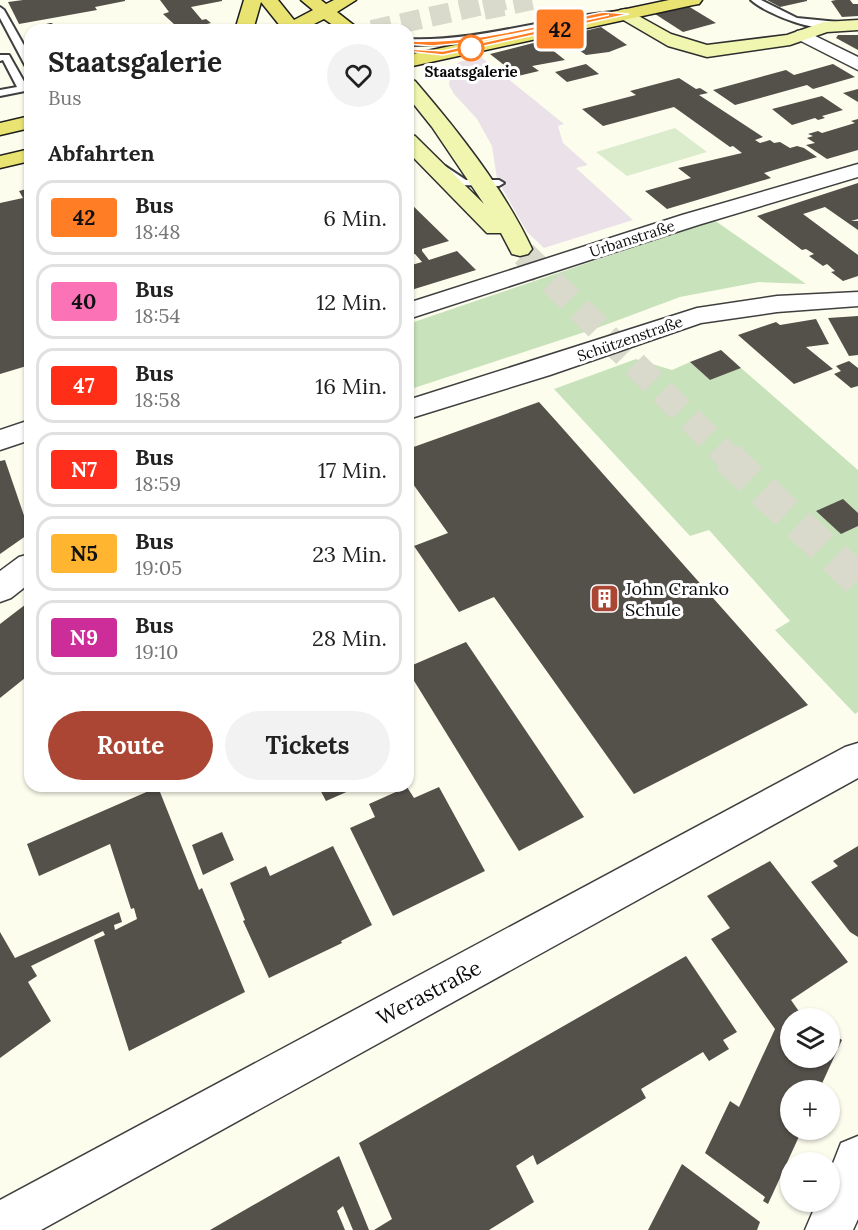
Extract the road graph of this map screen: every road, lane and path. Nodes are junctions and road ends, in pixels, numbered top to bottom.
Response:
1 (253, 0) edge
2 (310, 0) edge
3 (693, 0) edge
4 (755, 0) edge
5 (346, 1) edge
6 (274, 6) edge
7 (0, 10) edge
8 (328, 14) junction
9 (626, 14) junction
10 (246, 24) edge
11 (294, 24) edge
12 (307, 24) edge
13 (342, 24) edge
14 (349, 24) edge
15 (839, 25) junction
16 (858, 25) edge
17 (803, 35) junction
18 (414, 42) edge
19 (24, 50) edge
20 (414, 51) edge
21 (443, 53) junction
22 (0, 58) edge
23 (414, 60) edge
24 (858, 64) edge
25 (414, 74) edge
26 (24, 86) edge
27 (24, 92) edge
28 (414, 92) edge
29 (0, 93) edge
30 (24, 94) edge
31 (0, 108) edge
32 (24, 115) edge
33 (0, 121) edge
34 (24, 123) edge
35 (0, 129) edge
36 (415, 147) edge
37 (24, 156) edge
38 (0, 162) edge
39 (858, 170) edge
40 (490, 183) junction
41 (858, 299) edge
42 (414, 309) edge
43 (414, 408) edge
44 (24, 432) edge
45 (0, 440) edge
46 (24, 571) edge
47 (0, 589) edge
48 (858, 759) edge
49 (858, 1160) edge
50 (0, 1226) edge
51 (829, 1230) edge

1 - 10 main road
2 - 8 main road
3 - 9 main road
4 - 15 lane
5 - 8 main road
6 - 11 main road
7 - 19 lane
8 - 12 main road
8 - 13 main road
8 - 14 lane
9 - 17 main road
9 - 18 lane
9 - 21 main road
15 - 16 main road
15 - 17 main road
17 - 24 street
20 - 21 main road
21 - 23 main road
21 - 25 main road
22 - 26 lane
27 - 29 lane
28 - 40 main road
30 - 31 main road
32 - 33 main road
34 - 35 main road
36 - 40 lane
36 - 40 main road
37 - 38 main road
39 - 42 street, Urbanstraße
41 - 43 street, Schützenstraße
44 - 45 street
46 - 47 street
48 - 50 street, Werastraße
49 - 51 street

